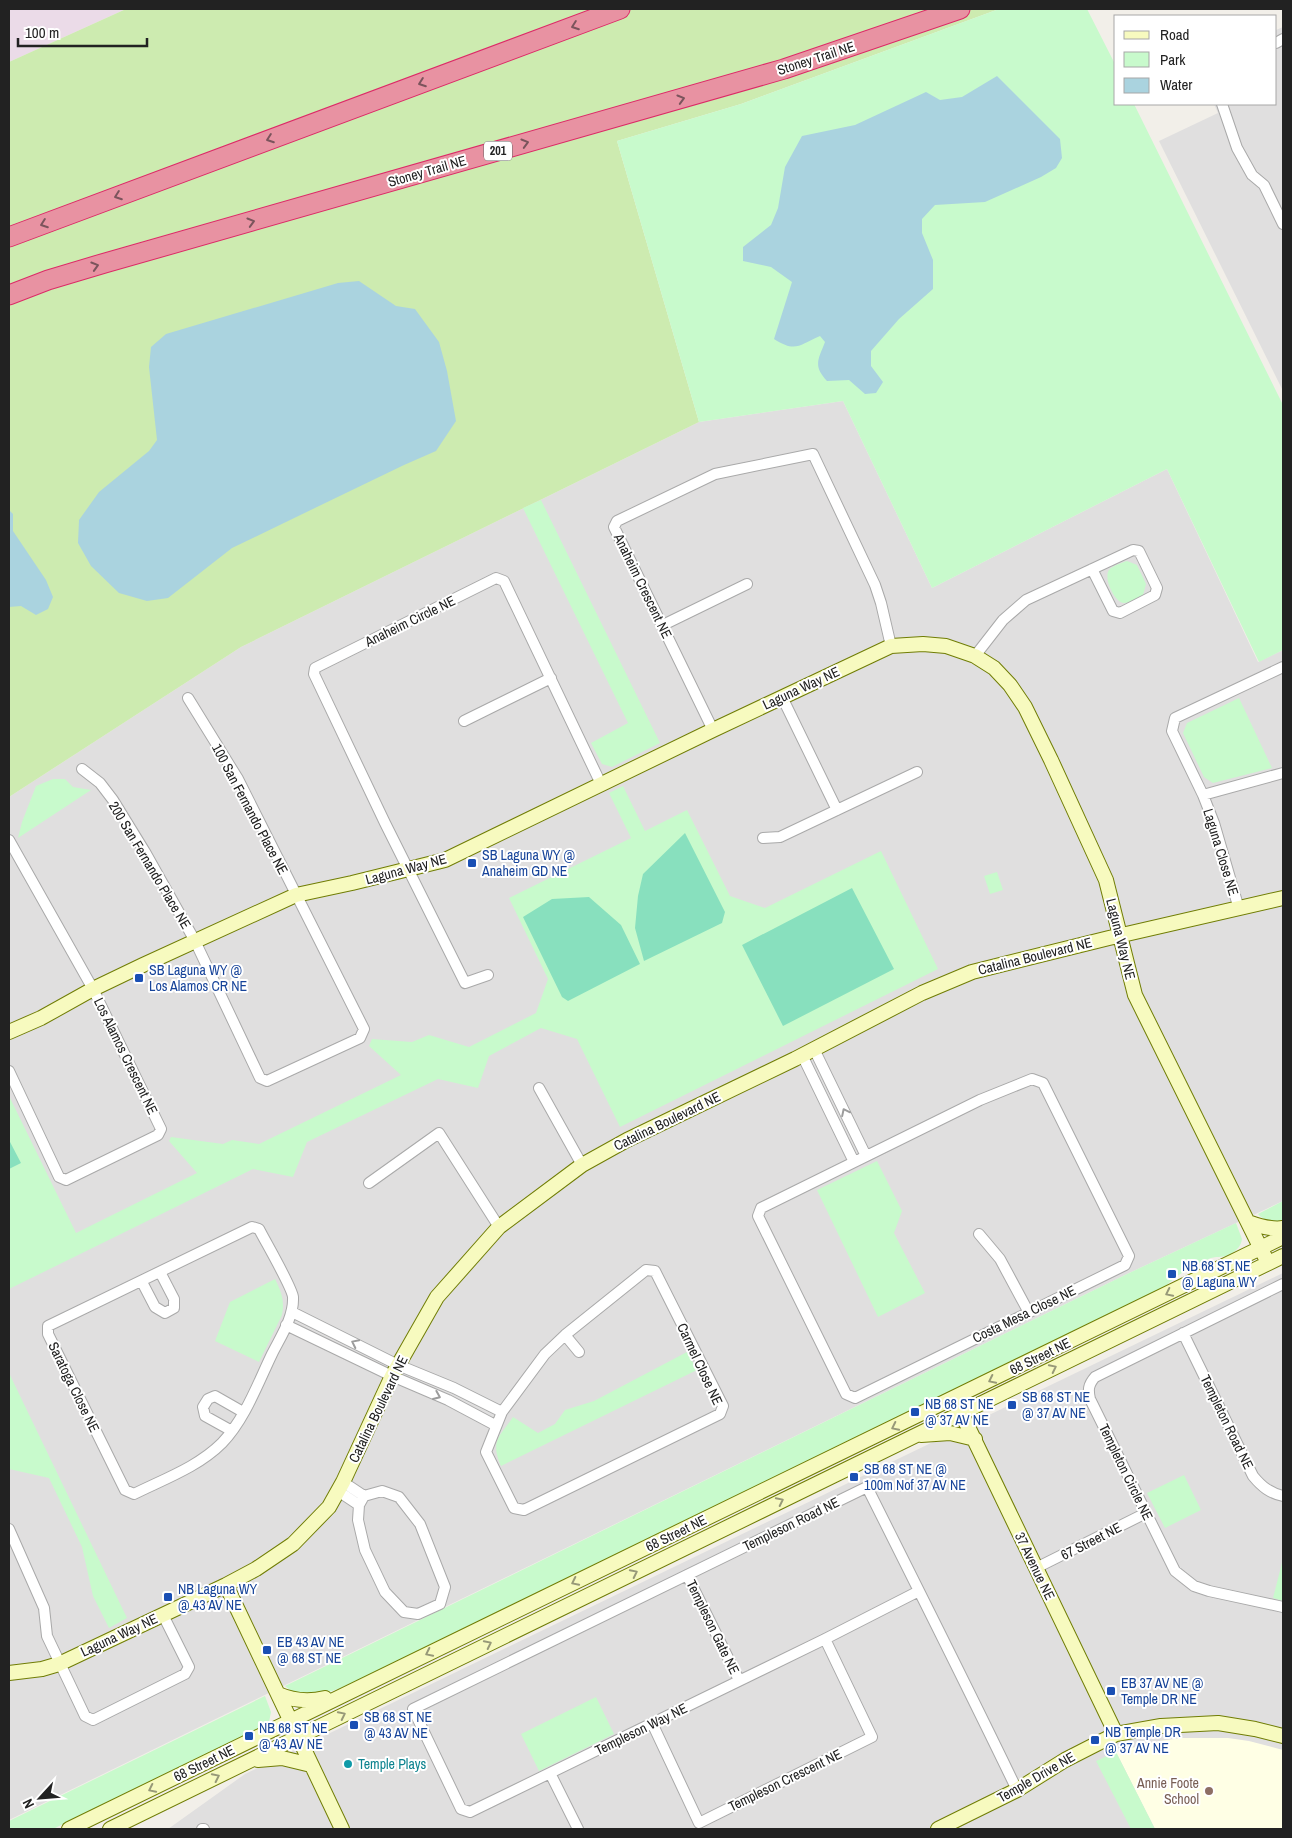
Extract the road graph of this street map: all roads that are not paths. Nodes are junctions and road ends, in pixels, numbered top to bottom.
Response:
1 (620, 9) edge
2 (960, 9) edge
3 (1222, 105) edge
4 (1283, 224) edge
5 (9, 237) edge
6 (9, 297) edge
7 (1092, 569) junction
8 (748, 584) dead end
9 (662, 625) junction
10 (891, 646) junction
11 (975, 656) junction
12 (1283, 667) edge
13 (551, 678) junction
14 (782, 697) junction
15 (188, 698) dead end
16 (464, 720) dead end
17 (713, 730) junction
18 (82, 770) dead end
19 (917, 772) dead end
20 (1283, 773) edge
21 (601, 784) junction
22 (1203, 795) junction
23 (837, 810) junction
24 (763, 838) dead end
25 (9, 840) edge
26 (408, 870) junction
27 (296, 895) junction
28 (1283, 898) edge
29 (1239, 908) junction
30 (1121, 936) junction
31 (195, 941) junction
32 (488, 975) dead end
33 (93, 989) junction
34 (9, 1032) edge
35 (808, 1052) junction
36 (9, 1071) edge
37 (539, 1088) dead end
38 (866, 1156) junction
39 (854, 1162) junction
40 (582, 1165) junction
41 (369, 1183) dead end
42 (1248, 1222) junction
43 (499, 1227) junction
44 (1283, 1228) edge
45 (980, 1234) dead end
46 (1283, 1237) edge
47 (1260, 1248) junction
48 (1283, 1256) edge
49 (1268, 1263) junction
50 (160, 1272) junction
51 (142, 1282) junction
52 (1282, 1288) edge
53 (1028, 1311) junction
54 (292, 1312) junction
55 (286, 1325) junction
56 (1183, 1334) junction
57 (565, 1335) junction
58 (579, 1352) dead end
59 (395, 1371) junction
60 (954, 1398) junction
61 (243, 1412) junction
62 (502, 1412) junction
63 (962, 1412) junction
64 (495, 1425) junction
65 (232, 1431) junction
66 (914, 1436) junction
67 (975, 1439) junction
68 (340, 1487) junction
69 (1283, 1496) edge
70 (362, 1501) junction
71 (1146, 1513) junction
72 (10, 1529) edge
73 (1036, 1568) junction
74 (687, 1575) junction
75 (226, 1585) junction
76 (919, 1590) junction
77 (1283, 1607) edge
78 (164, 1615) junction
79 (825, 1639) junction
80 (59, 1664) junction
81 (9, 1673) edge
82 (739, 1680) junction
83 (278, 1694) junction
84 (345, 1694) junction
85 (413, 1710) joint
86 (290, 1721) junction
87 (652, 1723) junction
88 (1116, 1734) junction
89 (1283, 1736) edge
90 (298, 1737) junction
91 (250, 1760) junction
92 (311, 1765) junction
93 (550, 1773) junction
94 (1017, 1790) junction
95 (69, 1829) edge
96 (110, 1829) edge
97 (342, 1829) edge
98 (578, 1829) edge
99 (938, 1829) edge

1 -> 5 highway
6 -> 2 highway, Stoney Trail NE / 201
3 - 4 street
7 - 7 street
7 - 11 street
8 - 9 street
9 - 10 street, Anaheim Crescent NE
9 - 17 street, Anaheim Crescent NE
10 - 11 street, Laguna Way NE
10 - 14 street, Laguna Way NE
11 - 30 street, Laguna Way NE
12 - 22 street, Laguna Close NE
13 - 16 street
13 - 21 street, Anaheim Circle NE
13 - 26 street, Anaheim Circle NE
14 - 17 street, Laguna Way NE
14 - 23 street
15 - 27 street, 100 San Fernando Place NE
17 - 21 street, Laguna Way NE
18 - 31 street, 200 San Fernando Place NE
19 - 23 street
20 - 22 street, Laguna Close NE
21 - 26 street, Laguna Way NE
22 - 29 street, Laguna Close NE
23 - 24 street
25 - 33 street
26 - 27 street, Laguna Way NE
26 - 32 street
27 - 31 street, Laguna Way NE
27 - 31 street, 100 San Fernando Place NE
28 - 29 street, Catalina Boulevard NE
29 - 30 street, Catalina Boulevard NE
30 - 35 street, Catalina Boulevard NE
30 - 42 street, Laguna Way NE
31 - 33 street, Laguna Way NE
33 - 34 street, Laguna Way NE
33 - 36 street, Los Alamos Crescent NE
38 -> 35 street
35 - 39 street
35 - 40 street, Catalina Boulevard NE
37 - 40 street
38 - 39 street, Costa Mesa Close NE
38 - 53 street, Costa Mesa Close NE
39 - 53 street, Costa Mesa Close NE
40 - 43 street, Catalina Boulevard NE
41 - 43 street
42 - 44 street
42 - 47 street, Laguna Way NE
43 - 59 street, Catalina Boulevard NE
45 - 53 street
46 - 47 street, 68 Street NE
47 - 49 street, Laguna Way NE
47 -> 60 street, 68 Street NE
48 - 49 street, 68 Street NE
63 -> 49 street, 68 Street NE
50 - 51 street, Saratoga Close NE
50 - 51 street
50 - 54 street, Saratoga Close NE
51 - 65 street, Saratoga Close NE
52 - 56 street, Templeton Circle NE
54 - 55 street, Saratoga Close NE
59 -> 54 street
55 - 59 street
55 - 61 street, Saratoga Close NE
56 - 69 street, Templeton Road NE
56 - 71 street, Templeton Circle NE
57 - 58 street
57 - 62 street, Carmel Close NE
57 - 64 street, Carmel Close NE
59 - 62 street
59 -> 64 street
59 - 68 street, Catalina Boulevard NE
60 - 63 street, 37 Avenue NE
60 -> 84 street, 68 Street NE
61 - 65 street, Saratoga Close NE
61 - 65 street
62 - 64 street, Carmel Close NE
63 - 66 street, 68 Street NE
63 - 67 street, 37 Avenue NE
66 - 67 street
90 -> 66 street, 68 Street NE
67 - 73 street, 37 Avenue NE
68 - 70 street
68 - 75 street, Catalina Boulevard NE
70 - 70 street
71 - 73 street, 67 Street NE
71 - 77 street, Templeton Circle NE
72 - 80 street
73 - 88 street, 37 Avenue NE
74 - 76 street, Templeson Road NE
74 - 82 street, Templeson Gate NE
74 - 85 street, Templeson Road NE
75 - 78 street, Laguna Way NE
75 - 83 street
76 - 79 street, Templeson Way NE
76 - 94 street, Templeson Road NE
78 - 80 street, Laguna Way NE
78 - 80 street
79 - 82 street, Templeson Way NE
79 - 87 street, Templeson Crescent NE
80 - 81 street, Laguna Way NE
82 - 87 street, Templeson Way NE
83 - 84 street
83 - 86 street
84 - 86 street, 68 Street NE
85 - 93 street, Templeson Way NE
86 - 90 street
86 -> 95 street, 68 Street NE
87 - 93 street, Templeson Way NE
88 - 89 street, Temple Drive NE
88 - 94 street, Temple Drive NE
90 - 91 street, 68 Street NE
90 - 92 street
91 - 92 street
96 -> 91 street, 68 Street NE
92 - 97 street
93 - 98 street
94 - 99 street, Temple Drive NE

